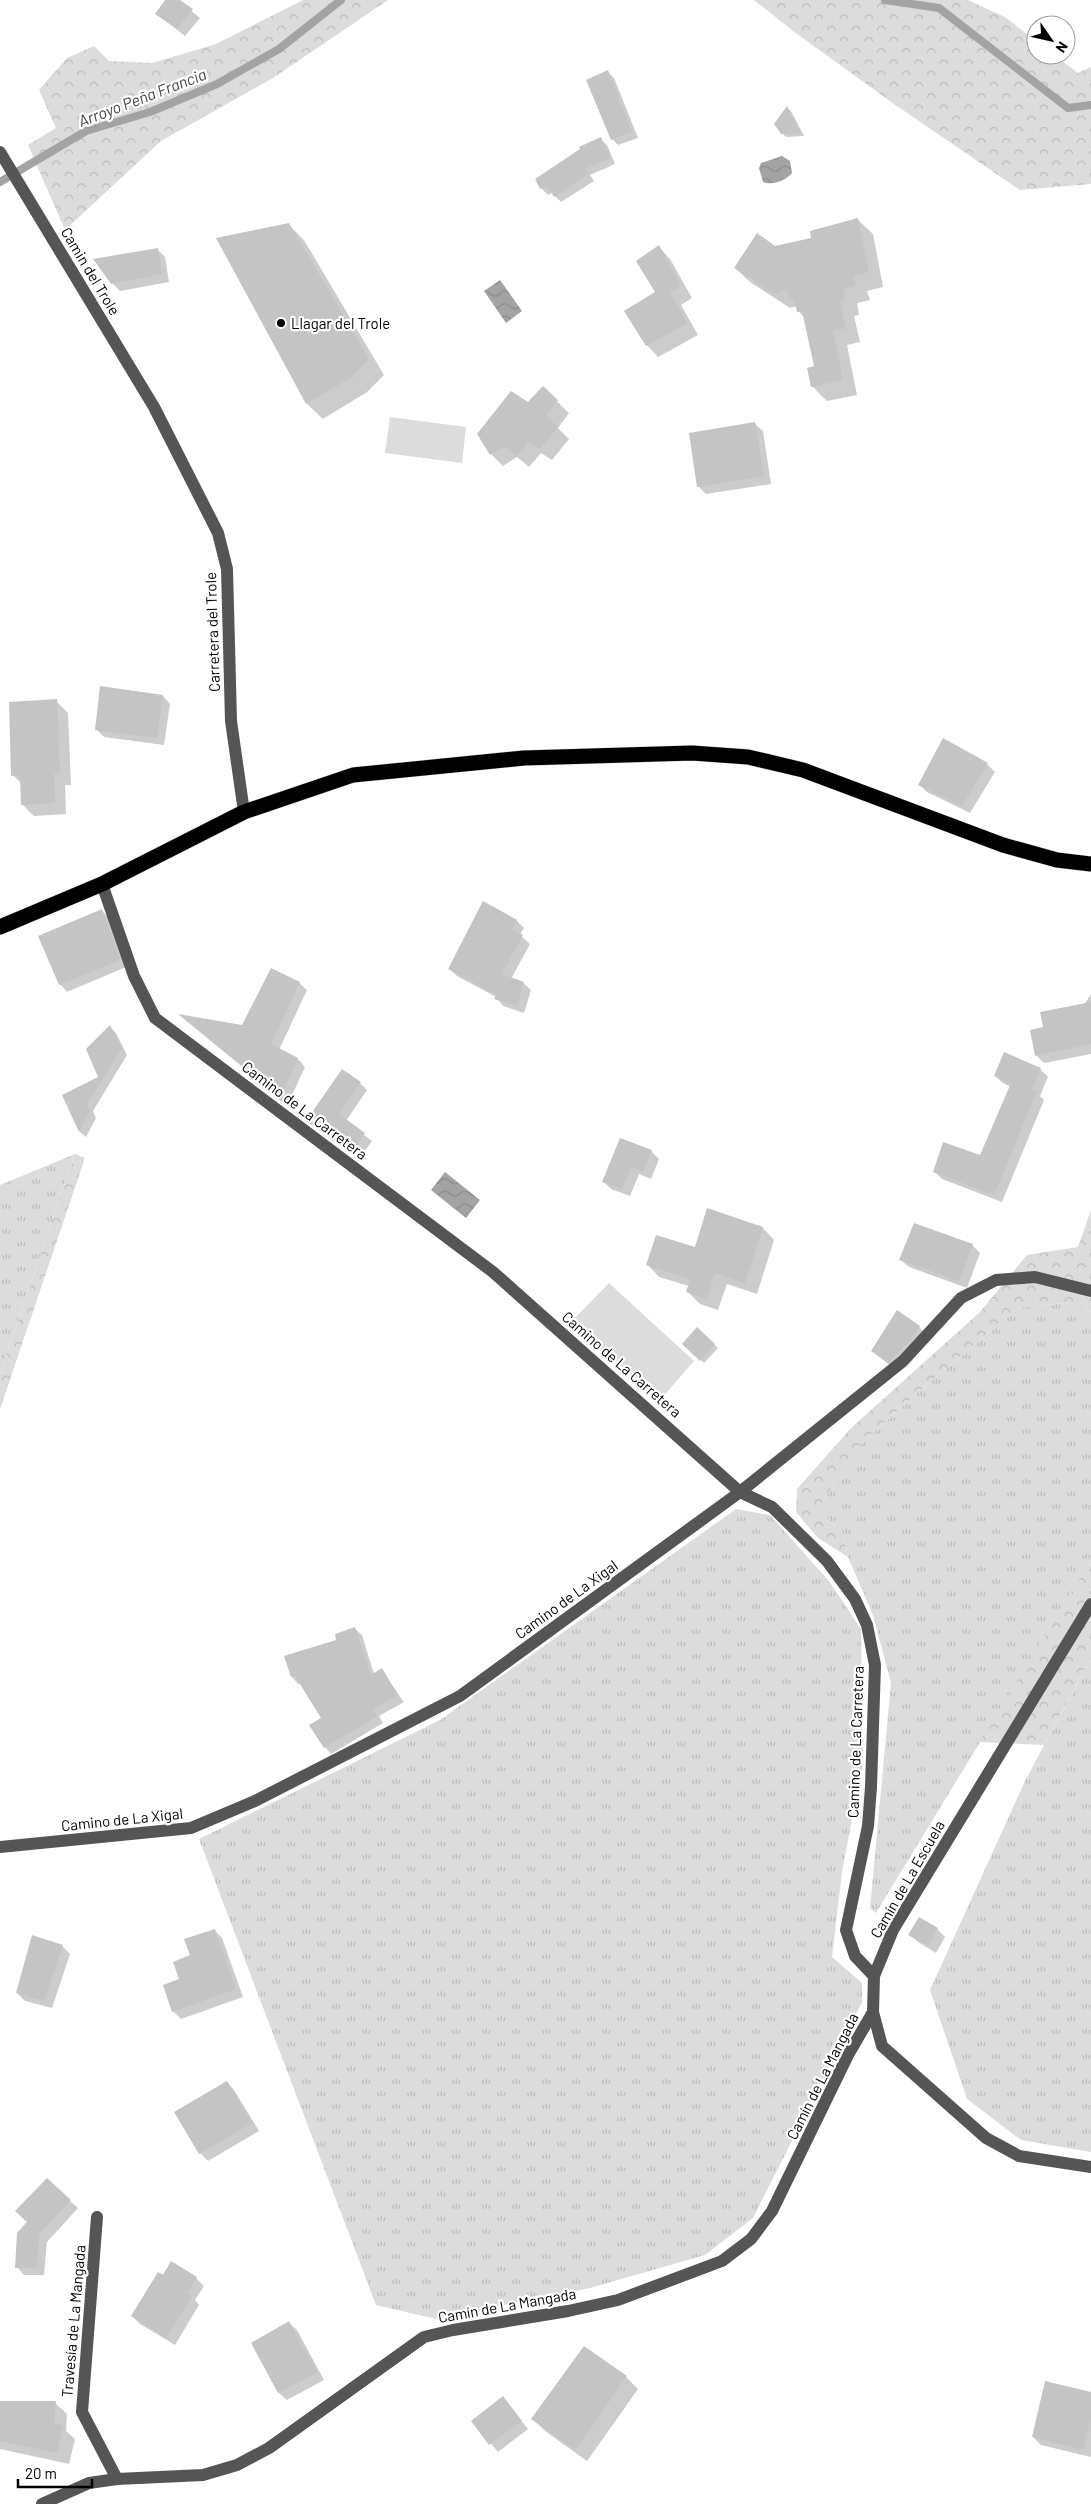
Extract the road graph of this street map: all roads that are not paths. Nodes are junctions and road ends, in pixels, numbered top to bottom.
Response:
1 (0, 153) edge
2 (154, 407) joint
3 (244, 812) junction
4 (1091, 864) edge
5 (102, 884) junction
6 (0, 927) edge
7 (1091, 1291) edge
8 (740, 1492) junction
9 (1091, 1604) edge
10 (0, 1847) edge
11 (874, 1976) junction
12 (873, 2012) junction
13 (1091, 2167) edge
14 (98, 2217) dead end
15 (116, 2479) junction
16 (42, 2504) edge

1 - 2 street, Camin del Trole
2 - 3 street, Carretera del Trole
3 - 4 highway
3 - 5 highway
5 - 6 highway
5 - 8 street, Camino de La Carretera
7 - 8 street, Camino de La Xigal
8 - 10 street, Camino de La Xigal
8 - 11 street, Camino de La Carretera
9 - 11 street, Camín de La Escuela
11 - 12 street, Camín de La Escuela
12 - 13 street, Camín de La Escuela
12 - 15 street, Camín de La Mangada
14 - 15 street, Travesía de La Mangada
15 - 16 street, Camín de La Mangada

